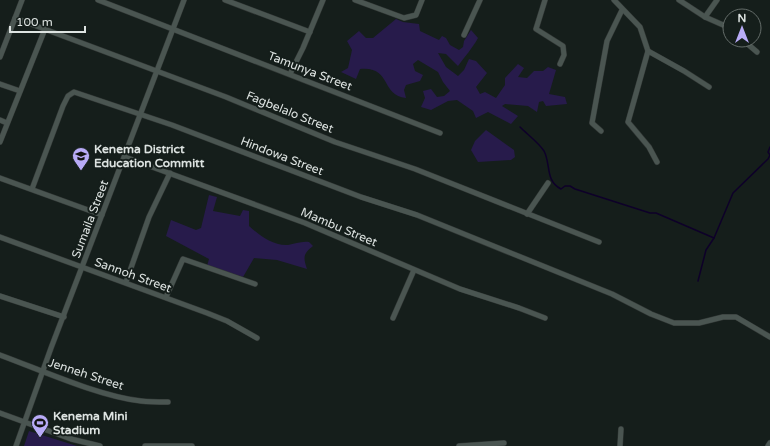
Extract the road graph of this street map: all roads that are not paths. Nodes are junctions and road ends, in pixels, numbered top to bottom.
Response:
1 (22, 0) edge
2 (98, 0) edge
3 (184, 0) edge
4 (225, 0) edge
5 (324, 0) edge
6 (355, 0) edge
7 (422, 0) edge
8 (480, 0) edge
9 (545, 0) edge
10 (614, 0) edge
11 (679, 0) edge
12 (717, 0) edge
13 (622, 10) junction
14 (705, 17) junction
15 (15, 18) junction
16 (722, 24) edge
17 (174, 28) junction
18 (44, 29) junction
19 (310, 32) junction
20 (464, 35) dead end
21 (752, 48) edge
22 (648, 51) junction
23 (757, 52) dead end
24 (0, 57) edge
25 (560, 64) dead end
26 (158, 71) junction
27 (290, 74) junction
28 (0, 84) edge
29 (709, 88) dead end
30 (20, 91) junction
31 (141, 115) junction
32 (0, 120) edge
33 (7, 123) junction
34 (601, 131) dead end
35 (440, 133) dead end
36 (0, 142) edge
37 (124, 157) junction
38 (657, 162) dead end
39 (170, 173) junction
40 (0, 178) edge
41 (548, 183) dead end
42 (32, 190) junction
43 (527, 214) junction
44 (102, 215) junction
45 (0, 237) edge
46 (599, 242) dead end
47 (82, 267) junction
48 (414, 270) junction
49 (126, 282) junction
50 (255, 284) dead end
51 (0, 296) edge
52 (166, 297) junction
53 (64, 317) junction
54 (394, 318) dead end
55 (545, 318) dead end
56 (770, 337) edge
57 (257, 338) dead end
58 (0, 355) edge
59 (43, 370) junction
60 (168, 402) dead end
61 (0, 413) edge
62 (24, 422) junction
63 (621, 429) dead end
64 (504, 443) dead end
65 (770, 443) edge
66 (16, 446) edge
67 (100, 446) edge
68 (145, 446) edge
69 (192, 446) edge
70 (459, 446) edge
71 (620, 446) edge
72 (768, 446) edge

1 - 15 street
2 - 17 street, Tamunya Street
3 - 17 street, Sumaila Street
4 - 19 street
5 - 19 street
6 - 7 street
8 - 20 street
9 - 25 street
10 - 13 street
11 - 14 street
12 - 14 street
13 - 22 street
13 - 34 street
14 - 16 street
15 - 18 street, Fagbelalo Street
15 - 24 street
17 - 26 street, Sumaila Street
17 - 27 street, Tamunya Street
18 - 26 street, Fagbelalo Street
18 - 30 street
19 - 27 street
21 - 23 street
22 - 29 street
22 - 38 street
26 - 31 street, Sumaila Street
26 - 43 street, Fagbelalo Street
27 - 35 street, Tamunya Street
28 - 30 street
30 - 33 street
31 - 37 street, Sumaila Street
31 - 42 street, Hindowa Street
31 - 56 street, Hindowa Street
32 - 33 street
33 - 36 street
37 - 39 street, Mambu Street
37 - 44 street, Sumaila Street
39 - 48 street, Mambu Street
39 - 49 street
40 - 42 street
41 - 43 street
42 - 44 street
43 - 46 street, Fagbelalo Street
44 - 47 street, Sumaila Street
45 - 47 street, Sannoh Street
47 - 49 street, Sannoh Street
47 - 53 street, Sumaila Street
48 - 54 street
48 - 55 street, Mambu Street
49 - 52 street, Sannoh Street
50 - 52 street
51 - 53 street
52 - 57 street, Sannoh Street
53 - 59 street, Sumaila Street
58 - 59 street, Jenneh Street
59 - 60 street, Jenneh Street
59 - 62 street, Sumaila Street
61 - 62 street
62 - 66 street, Sumaila Street
62 - 67 street
63 - 71 street
64 - 70 street
65 - 72 street
68 - 69 street

